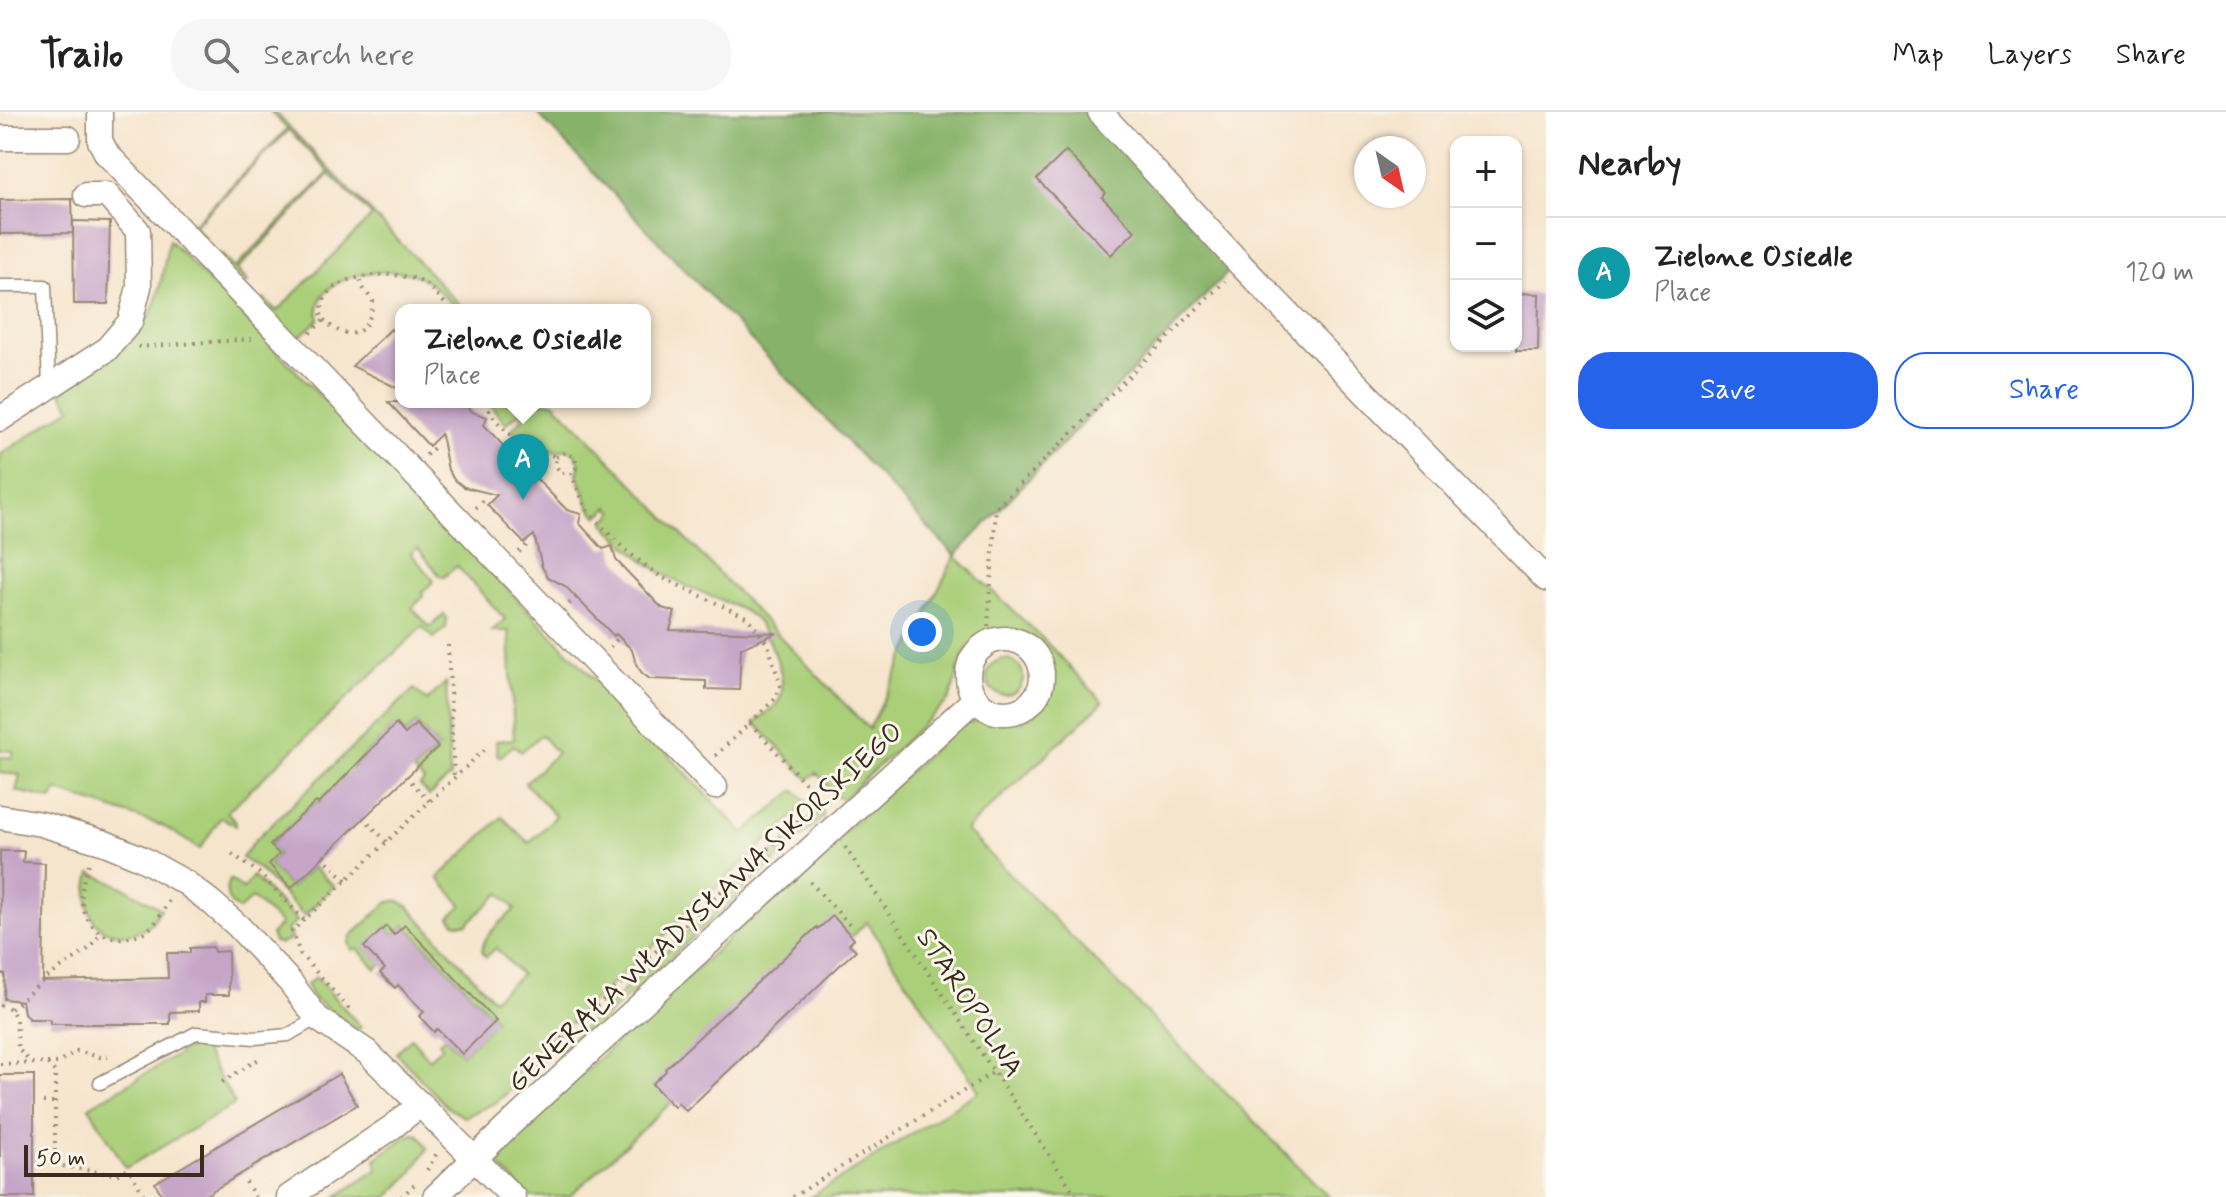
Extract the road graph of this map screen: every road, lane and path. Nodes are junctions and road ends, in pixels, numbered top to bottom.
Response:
1 (100, 112) edge
2 (1100, 112) edge
3 (0, 138) edge
4 (68, 138) dead end
5 (86, 195) dead end
6 (1241, 265) junction
7 (360, 279) junction
8 (0, 286) edge
9 (445, 304) edge
10 (324, 320) junction
11 (275, 329) junction
12 (294, 349) junction
13 (106, 350) junction
14 (49, 387) junction
15 (488, 408) edge
16 (0, 419) edge
17 (556, 457) junction
18 (571, 474) junction
19 (1546, 579) edge
20 (987, 642) junction
21 (448, 645) dead end
22 (975, 699) junction
23 (750, 723) junction
24 (485, 749) dead end
25 (406, 776) dead end
26 (454, 779) junction
27 (708, 779) joint
28 (805, 783) dead end
29 (430, 802) junction
30 (0, 817) edge
31 (363, 817) dead end
32 (838, 824) junction
33 (387, 842) junction
34 (93, 854) dead end
35 (232, 854) dead end
36 (322, 856) dead end
37 (346, 880) junction
38 (174, 894) dead end
39 (101, 934) junction
40 (0, 1005) edge
41 (11, 1009) junction
42 (317, 1018) junction
43 (270, 1052) dead end
44 (115, 1057) dead end
45 (31, 1063) junction
46 (47, 1063) junction
47 (548, 1063) dead end
48 (0, 1064) edge
49 (994, 1072) junction
50 (222, 1082) dead end
51 (100, 1083) dead end
52 (43, 1102) dead end
53 (56, 1102) junction
54 (421, 1104) junction
55 (475, 1158) junction
56 (43, 1162) dead end
57 (55, 1165) junction
58 (246, 1182) dead end
59 (145, 1197) edge
60 (255, 1197) edge
61 (289, 1197) edge
62 (435, 1197) edge
63 (513, 1197) edge
64 (793, 1197) edge
65 (1077, 1197) edge

1 - 11 street
2 - 6 street
3 - 4 street
5 - 13 street
6 - 19 street
6 - 20 path
7 - 9 path
7 - 10 path
7 - 10 path
8 - 14 lane
10 - 12 path
11 - 12 street
11 - 13 path
12 - 27 street
13 - 14 street
14 - 16 street
15 - 17 path
17 - 18 path
17 - 18 path
18 - 23 path
20 - 22 street
20 - 22 street
21 - 26 path
22 - 32 street, GENERAŁA WŁADYSŁAWA SIKORSKIEGO
23 - 27 path
23 - 28 path
24 - 26 path
25 - 29 path
26 - 29 path
29 - 33 path
30 - 42 street
31 - 33 path
32 - 47 path
32 - 49 path, STAROPOLNA
32 - 55 street, GENERAŁA WŁADYSŁAWA SIKORSKIEGO
33 - 37 path
34 - 39 path
35 - 37 path
36 - 37 path
38 - 39 path
39 - 41 path
40 - 41 path
41 - 45 path
42 - 51 lane
42 - 54 street
43 - 50 path
44 - 46 path
45 - 46 path
45 - 48 path
46 - 53 path
49 - 64 path
49 - 65 path, STAROPOLNA
52 - 53 path
53 - 57 path
54 - 55 street
54 - 61 street
55 - 62 street, GENERAŁA WŁADYSŁAWA SIKORSKIEGO
55 - 63 street
56 - 57 path
57 - 59 path
58 - 60 path

